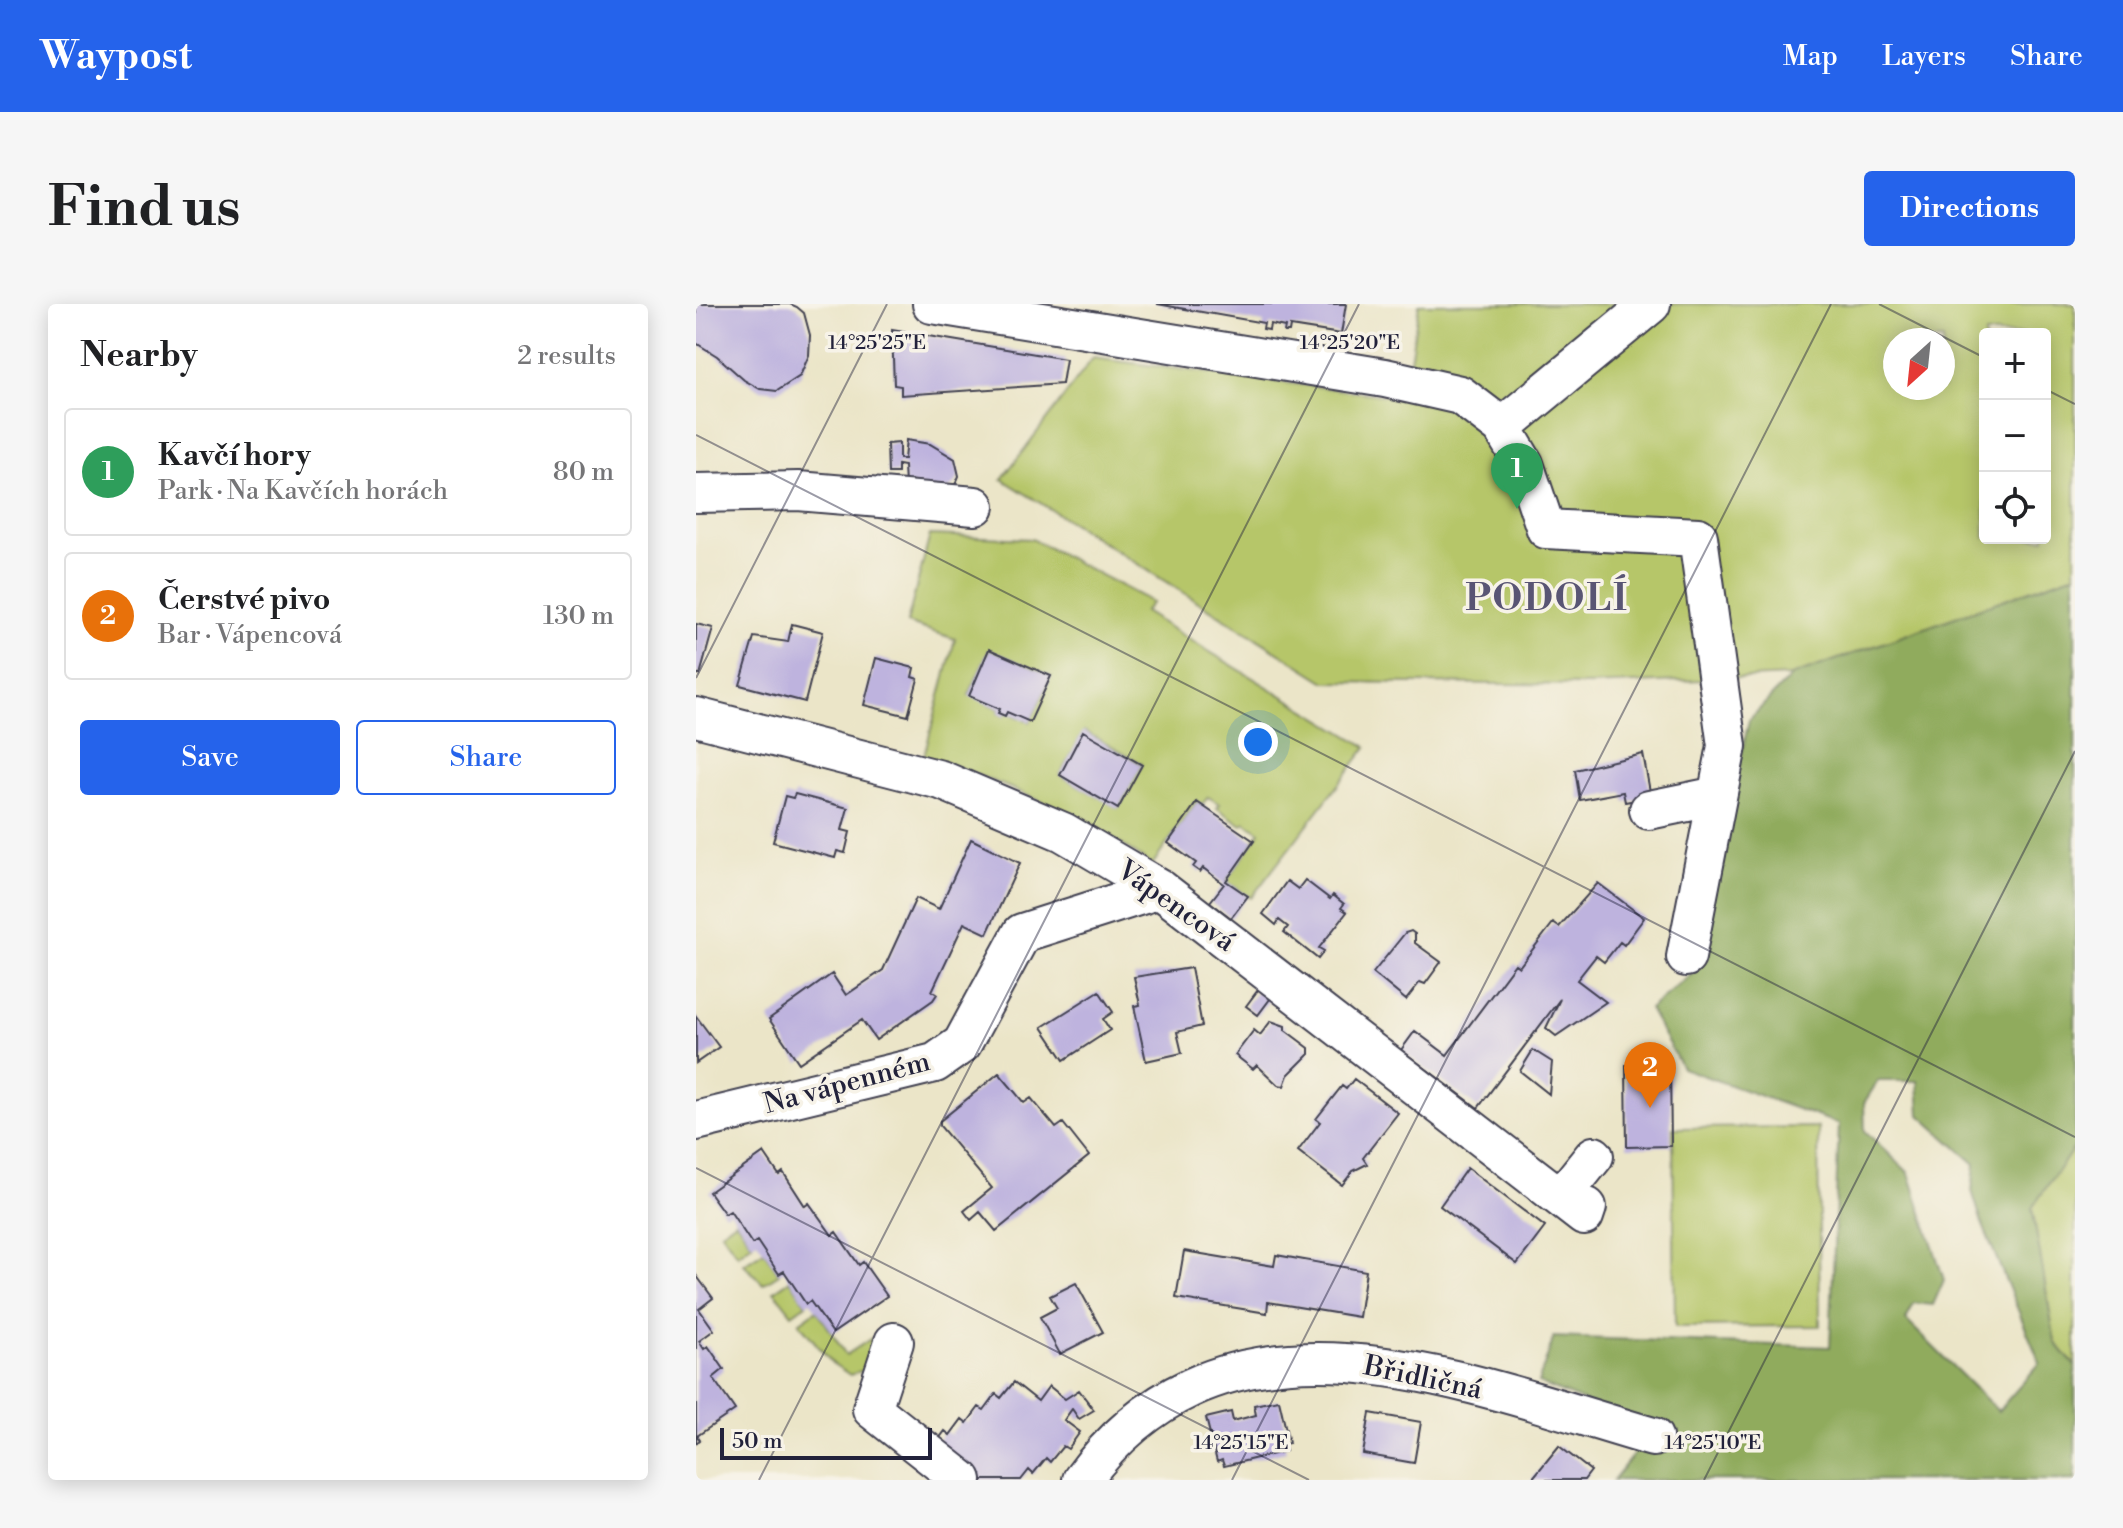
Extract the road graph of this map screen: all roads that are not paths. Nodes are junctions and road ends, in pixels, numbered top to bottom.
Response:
1 (932, 304) edge
2 (1651, 304) edge
3 (1502, 427) junction
4 (696, 493) edge
5 (975, 506) dead end
6 (696, 717) edge
7 (1717, 796) junction
8 (1649, 810) dead end
9 (1160, 889) junction
10 (1686, 957) dead end
11 (696, 1121) edge
12 (1594, 1156) dead end
13 (894, 1342) dead end
14 (1653, 1437) dead end
15 (962, 1480) edge
16 (1082, 1480) edge

1 - 3 street
2 - 3 street
3 - 7 street
4 - 5 street
6 - 9 street, Vápencová
7 - 8 street
7 - 10 street
9 - 11 street, Na vápenném
9 - 12 street, Vápencová
13 - 15 street
14 - 16 street, Břidličná

